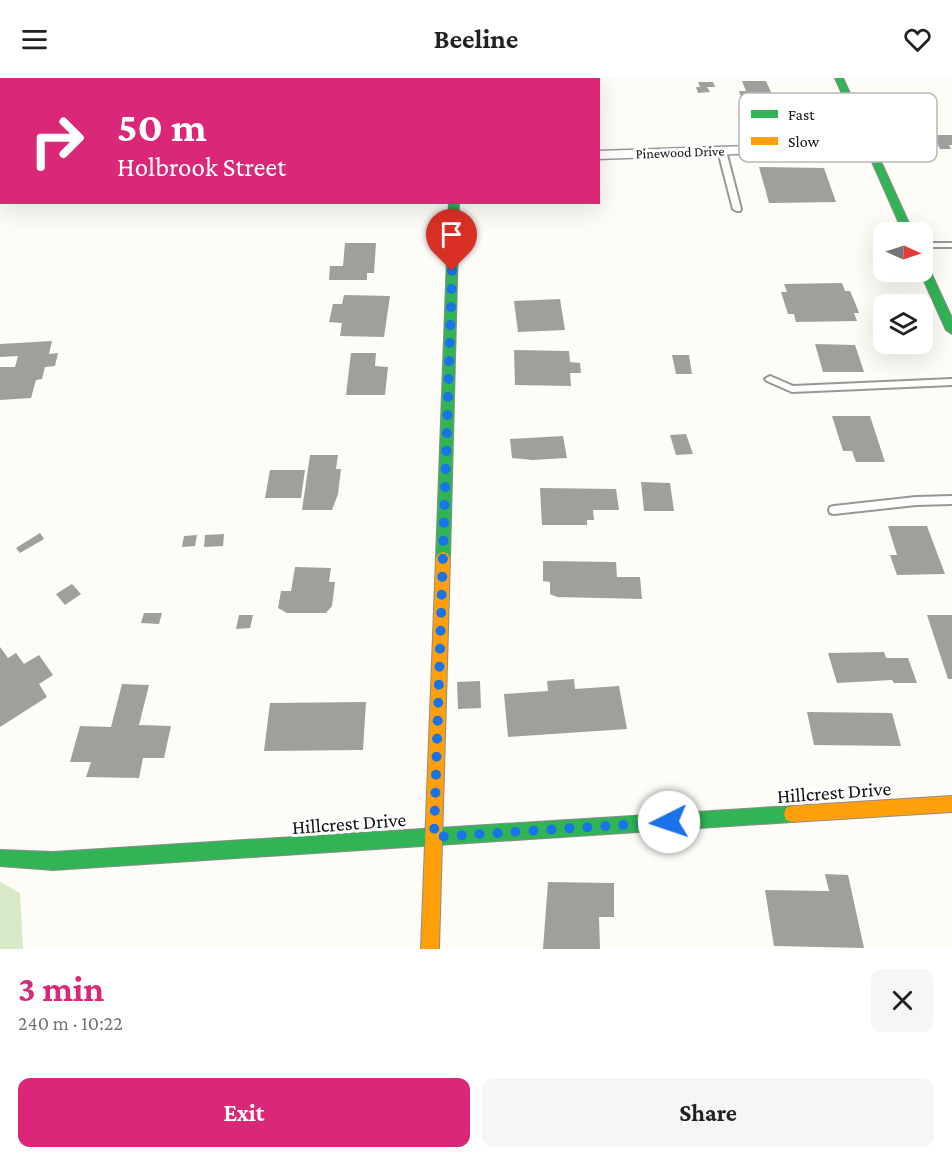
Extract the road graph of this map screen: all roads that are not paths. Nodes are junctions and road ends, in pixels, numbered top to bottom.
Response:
1 (839, 78) edge
2 (846, 93) edge
3 (739, 150) edge
4 (722, 151) junction
5 (600, 155) edge
6 (877, 162) edge
7 (454, 204) edge
8 (737, 209) dead end
9 (904, 222) edge
10 (933, 245) edge
11 (952, 245) edge
12 (930, 282) edge
13 (952, 330) edge
14 (770, 379) dead end
15 (952, 382) edge
16 (952, 500) edge
17 (834, 510) dead end
18 (952, 804) edge
19 (434, 837) junction
20 (0, 858) edge
21 (430, 949) edge

1 - 2 street
3 - 4 street, Pinewood Drive
4 - 5 street, Pinewood Drive
4 - 8 lane
6 - 9 street
7 - 19 street
10 - 11 lane
12 - 13 street
14 - 15 lane
16 - 17 lane
18 - 19 street, Hillcrest Drive
19 - 20 street, Hillcrest Drive
19 - 21 street

